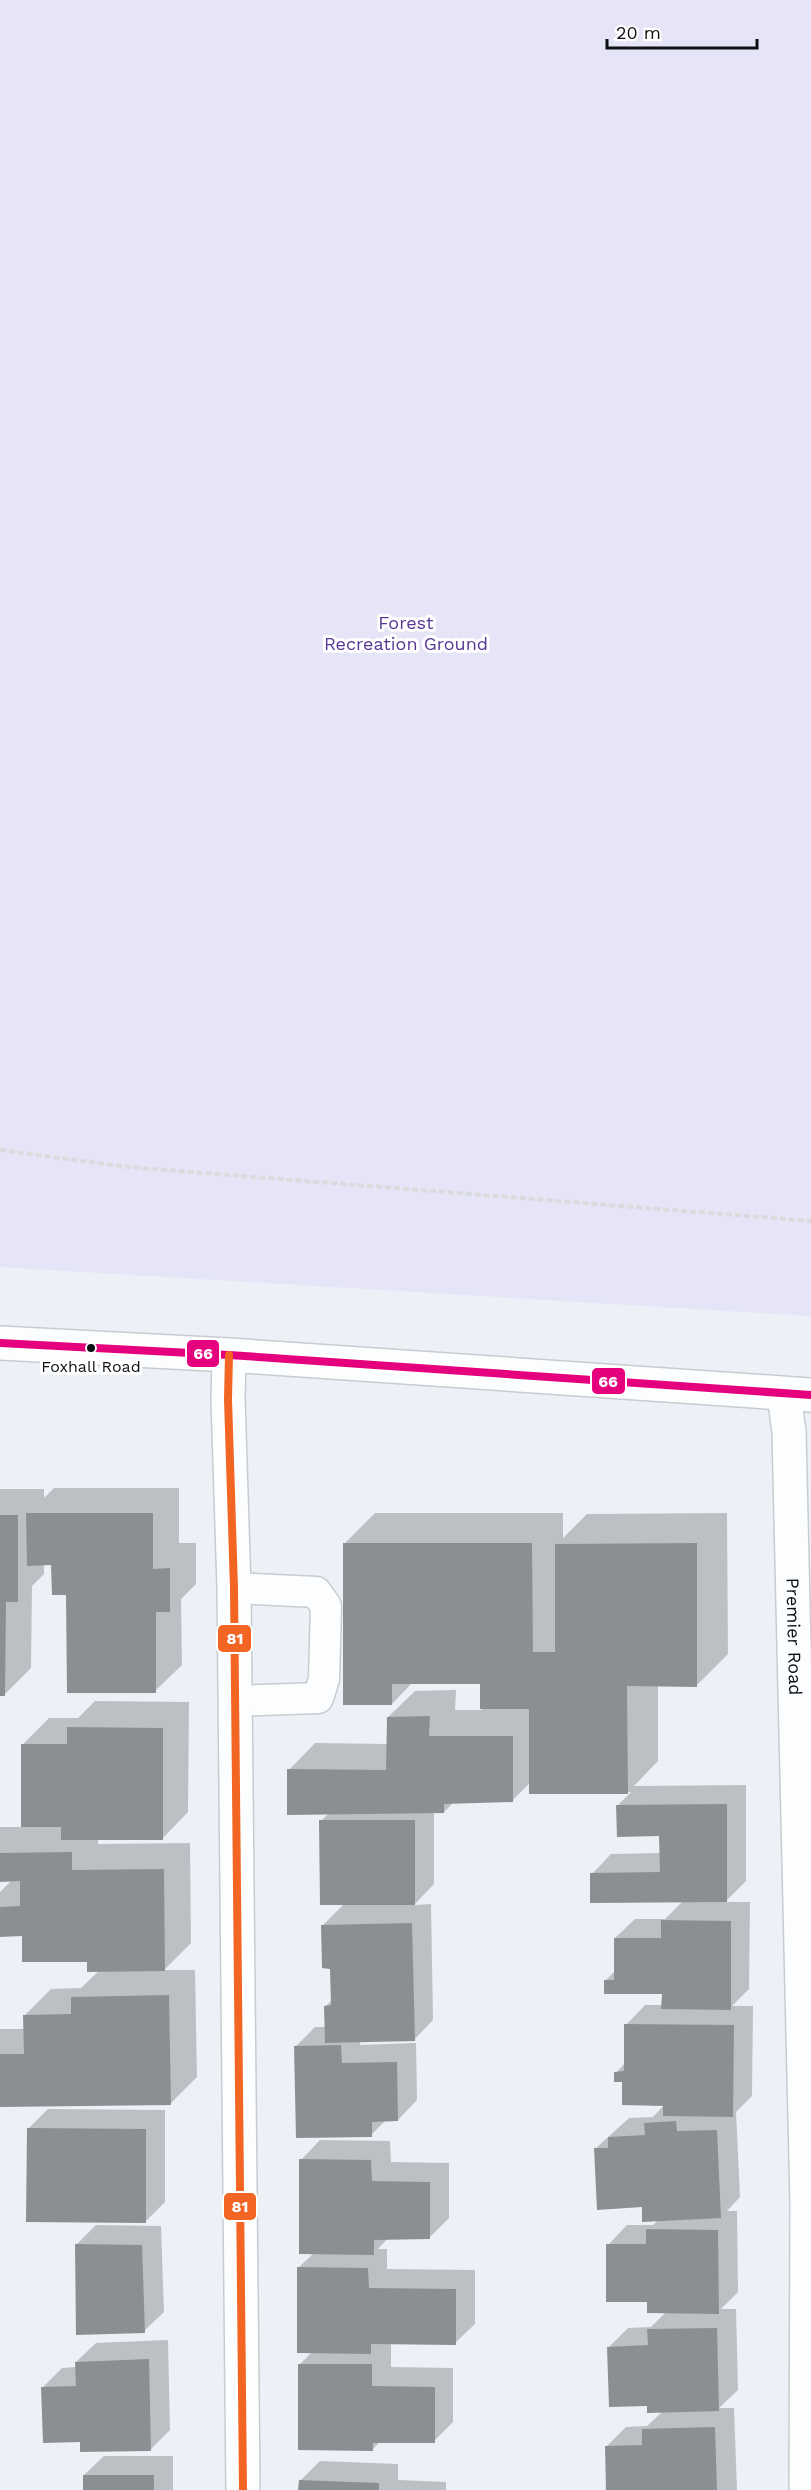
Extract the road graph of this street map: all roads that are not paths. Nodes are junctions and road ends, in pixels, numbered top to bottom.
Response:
1 (0, 1343) edge
2 (230, 1355) junction
3 (798, 1395) edge
4 (234, 1588) junction
5 (236, 1701) junction
6 (243, 2490) edge
7 (806, 2490) edge

1 - 2 street
2 - 3 street
2 - 4 street
3 - 7 street, Premier Road
4 - 5 street
4 - 5 lane
5 - 6 street

